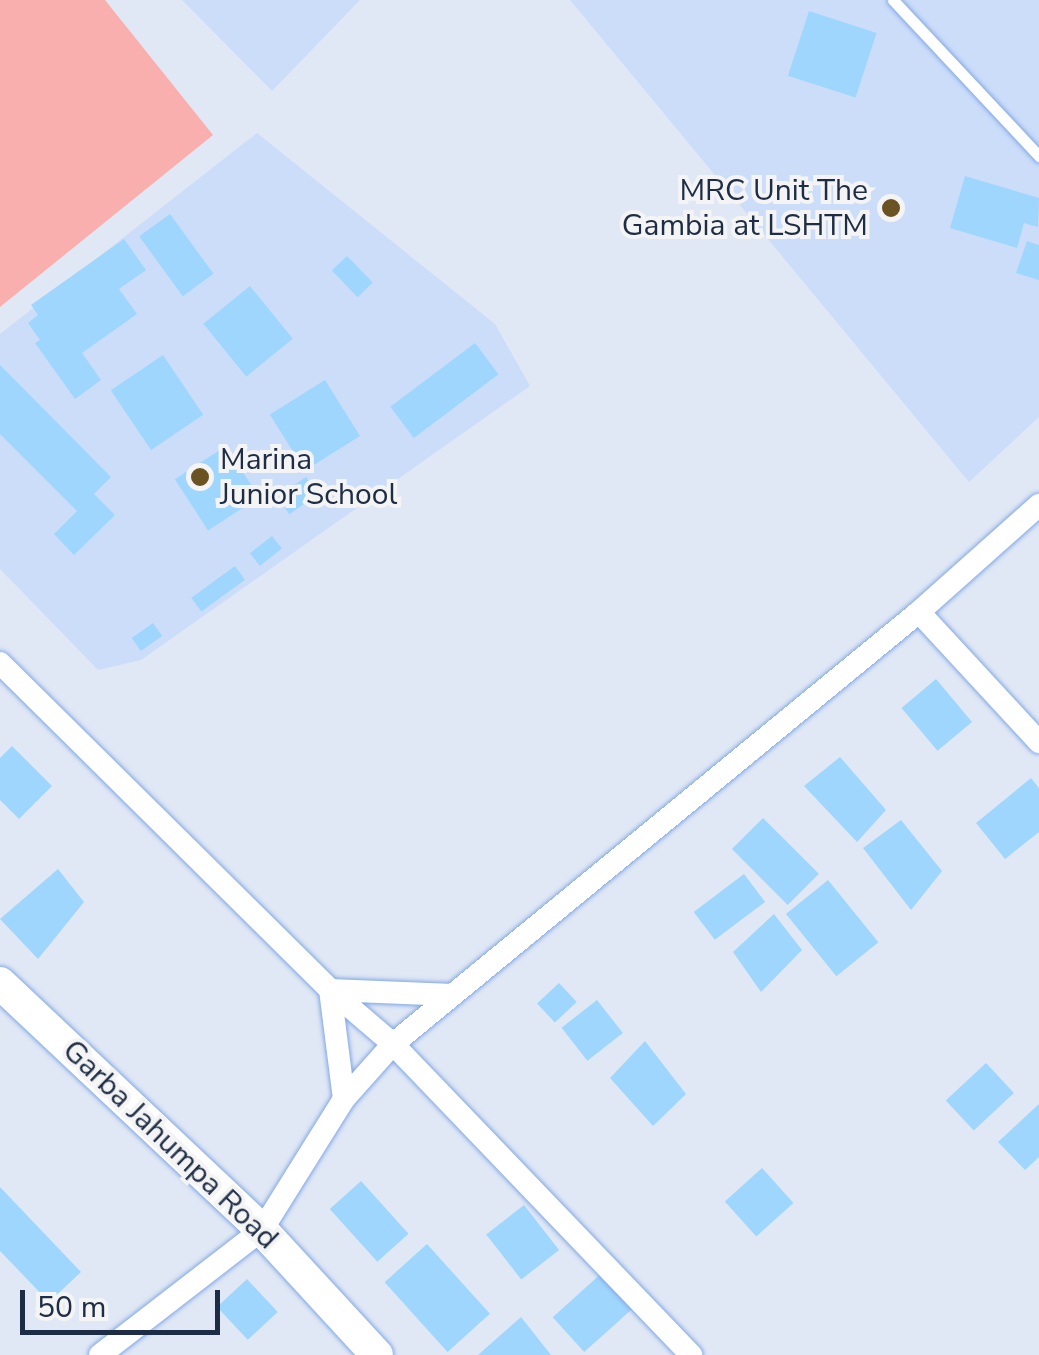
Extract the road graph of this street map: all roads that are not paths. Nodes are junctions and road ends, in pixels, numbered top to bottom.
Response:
1 (893, 0) edge
2 (1039, 156) edge
3 (1039, 505) edge
4 (919, 612) junction
5 (0, 663) edge
6 (1039, 742) edge
7 (0, 983) edge
8 (330, 990) junction
9 (453, 995) junction
10 (392, 1044) junction
11 (344, 1099) junction
12 (262, 1230) junction
13 (100, 1355) edge
14 (377, 1355) edge
15 (691, 1355) edge

1 - 2 lane
3 - 4 street
4 - 6 street
4 - 9 street
5 - 8 street
7 - 12 street, Garba Jahumpa Road
8 - 9 street
8 - 10 street
8 - 11 street
9 - 10 street
10 - 11 street
10 - 15 street
11 - 12 street
12 - 13 street
12 - 14 street, Garba Jahumpa Road

